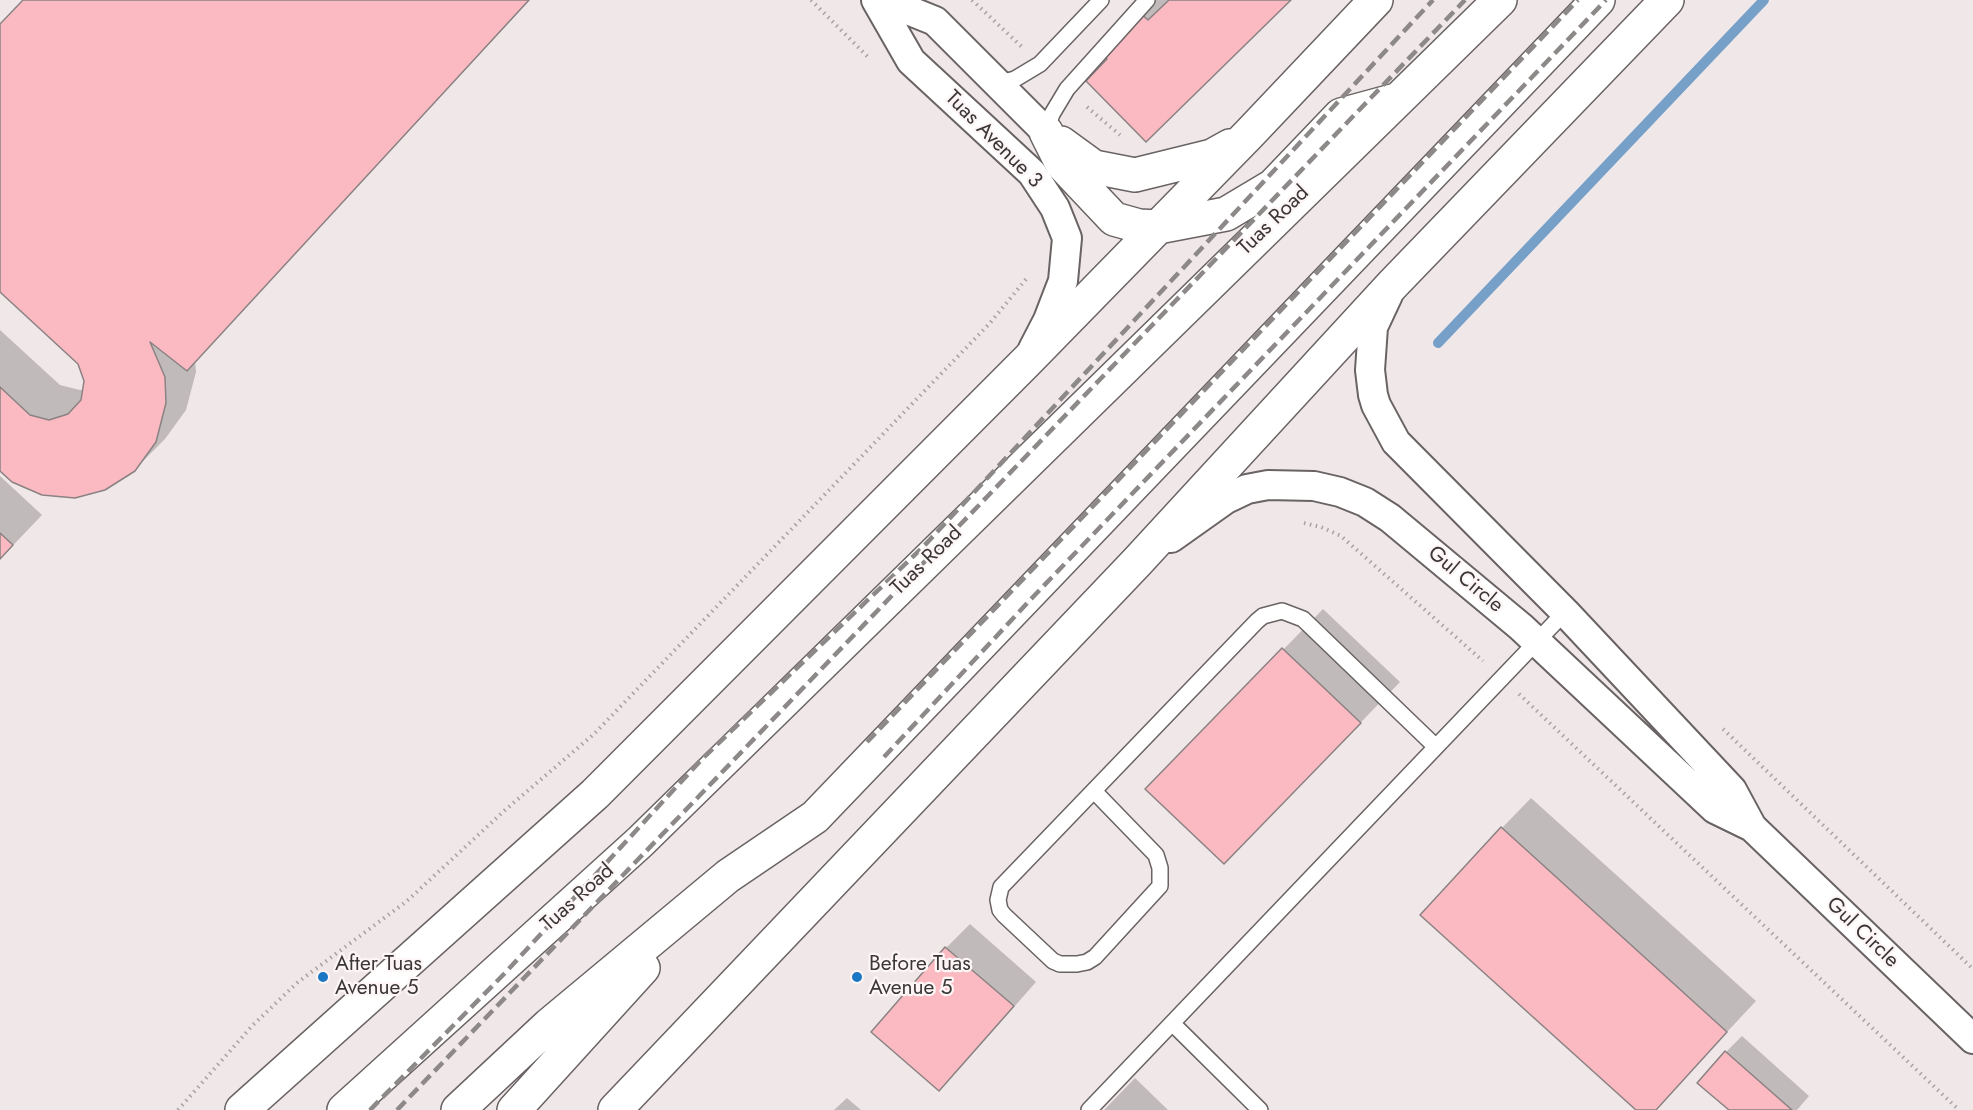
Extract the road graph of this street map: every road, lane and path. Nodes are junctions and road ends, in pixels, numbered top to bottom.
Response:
1 (876, 0) edge
2 (883, 0) edge
3 (1101, 0) edge
4 (1147, 0) edge
5 (1376, 0) edge
6 (1500, 0) edge
7 (1598, 0) edge
8 (1667, 0) edge
9 (998, 84) junction
10 (1398, 100) junction
11 (1046, 132) junction
12 (1249, 134) junction
13 (1158, 227) junction
14 (1031, 270) dead end
15 (1393, 284) junction
16 (1027, 361) junction
17 (1304, 523) dead end
18 (1137, 562) junction
19 (1565, 612) junction
20 (1536, 640) junction
21 (1502, 678) junction
22 (1436, 747) junction
23 (1094, 791) junction
24 (1752, 827) junction
25 (728, 876) junction
26 (1172, 1023) junction
27 (684, 1037) junction
28 (1973, 1039) edge
29 (178, 1110) edge
30 (242, 1110) edge
31 (344, 1110) edge
32 (458, 1110) edge
33 (514, 1110) edge
34 (590, 1110) edge
35 (615, 1110) edge
36 (1089, 1110) edge
37 (1260, 1110) edge
38 (1959, 1110) edge

1 - 16 street, Tuas Avenue 3
2 - 9 street, Tuas Avenue 3
3 - 9 lane
4 - 11 lane
5 - 12 main road
6 - 10 main road, Tuas Road
7 - 25 main road
8 - 15 main road
9 - 11 street, Tuas Avenue 3
10 - 13 main road
10 - 31 main road, Tuas Road
11 - 12 main road
11 - 13 main road
12 - 13 main road
13 - 16 main road
14 - 29 path
15 - 18 main road
15 - 19 street, Gul Circle
16 - 30 main road
17 - 21 path
18 - 20 street, Gul Circle
18 - 27 main road
19 - 20 lane
19 - 24 street, Gul Circle
20 - 21 lane
20 - 24 street, Gul Circle
21 - 22 lane
21 - 38 path
22 - 23 lane
22 - 26 lane
23 - 23 lane
24 - 28 street, Gul Circle
25 - 32 main road
25 - 33 main road
26 - 36 lane
26 - 37 lane
27 - 34 main road
27 - 35 main road

